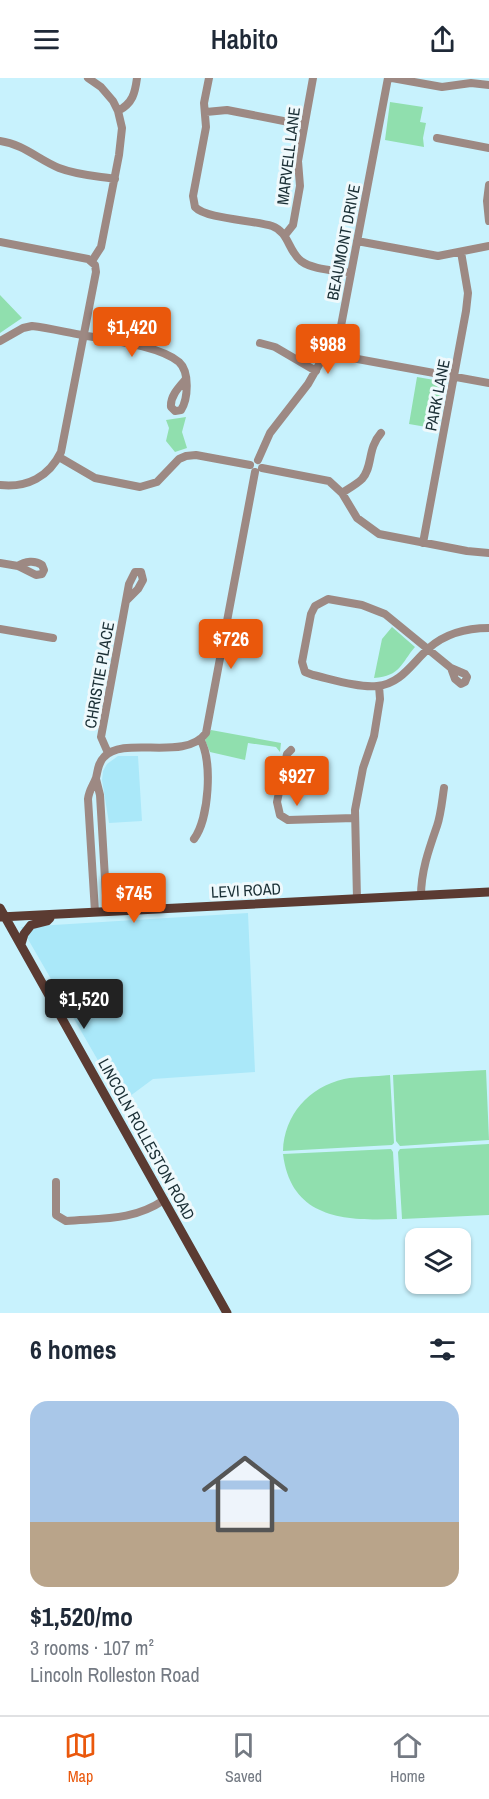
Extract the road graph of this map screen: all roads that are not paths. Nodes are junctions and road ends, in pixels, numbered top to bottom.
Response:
1 (88, 78) edge
2 (137, 78) edge
3 (208, 78) edge
4 (313, 78) edge
5 (390, 78) edge
6 (489, 85) edge
7 (118, 111) junction
8 (206, 112) junction
9 (304, 125) junction
10 (438, 138) dead end
11 (0, 141) edge
12 (489, 148) edge
13 (115, 180) junction
14 (489, 185) edge
15 (489, 221) edge
16 (285, 235) junction
17 (0, 242) edge
18 (357, 242) junction
19 (489, 246) edge
20 (461, 252) junction
21 (92, 261) junction
22 (351, 273) junction
23 (85, 336) junction
24 (0, 341) edge
25 (260, 343) dead end
26 (330, 348) junction
27 (316, 371) junction
28 (454, 377) junction
29 (186, 379) dead end
30 (489, 383) edge
31 (381, 434) dead end
32 (59, 457) junction
33 (259, 467) junction
34 (0, 485) edge
35 (342, 493) junction
36 (423, 543) junction
37 (489, 553) edge
38 (0, 563) edge
39 (18, 566) dead end
40 (126, 601) dead end
41 (489, 628) edge
42 (0, 629) edge
43 (53, 639) dead end
44 (428, 648) junction
45 (451, 668) dead end
46 (379, 686) junction
47 (200, 740) junction
48 (291, 750) dead end
49 (108, 753) junction
50 (96, 779) junction
51 (444, 788) dead end
52 (354, 818) junction
53 (194, 838) dead end
54 (103, 841) junction
55 (91, 842) junction
56 (489, 892) edge
57 (421, 896) junction
58 (357, 899) junction
59 (95, 912) junction
60 (107, 912) junction
61 (2, 914) edge
62 (54, 914) junction
63 (21, 944) junction
64 (56, 1182) dead end
65 (164, 1200) junction
66 (228, 1313) edge

1 - 7 street
2 - 7 street
3 - 8 street
4 - 9 street, MARVELL LANE
5 - 6 street
5 - 18 street, BEAUMONT DRIVE
7 - 13 street
8 - 9 street
8 - 16 street
9 - 16 street, MARVELL LANE
10 - 12 street
11 - 13 street
13 - 21 street
14 - 15 street
16 - 22 street
17 - 21 street
18 - 20 street
18 - 22 street, BEAUMONT DRIVE
19 - 20 street
20 - 28 street, PARK LANE
21 - 23 street
22 - 26 street, BEAUMONT DRIVE
23 - 24 street
23 - 29 street
23 - 32 street
25 - 27 street
26 - 27 street, BEAUMONT DRIVE
26 - 28 street
27 - 33 street, BEAUMONT DRIVE
28 - 30 street
28 - 36 street, PARK LANE
31 - 35 street
32 - 33 street
32 - 34 street
33 - 35 street
33 - 47 street, BEAUMONT DRIVE
35 - 36 street
36 - 37 street
38 - 39 street
40 - 49 street, CHRISTIE PLACE
41 - 44 street
42 - 43 street
44 - 45 street
44 - 46 street
44 - 46 street
46 - 52 street
47 - 49 street
47 - 53 street
48 - 52 street
49 - 50 street
50 - 54 street
50 - 55 street
51 - 57 street
52 - 58 street
54 - 55 street
54 - 60 street
55 - 59 street
56 - 57 main road, LEVI ROAD
57 - 58 main road, LEVI ROAD
58 - 60 main road, LEVI ROAD
59 - 60 main road, LEVI ROAD
59 - 62 main road, LEVI ROAD
61 - 62 main road, LEVI ROAD
61 - 63 main road, LINCOLN ROLLESTON ROAD
62 - 63 main road
63 - 65 main road, LINCOLN ROLLESTON ROAD
64 - 65 street
65 - 66 main road, LINCOLN ROLLESTON ROAD

